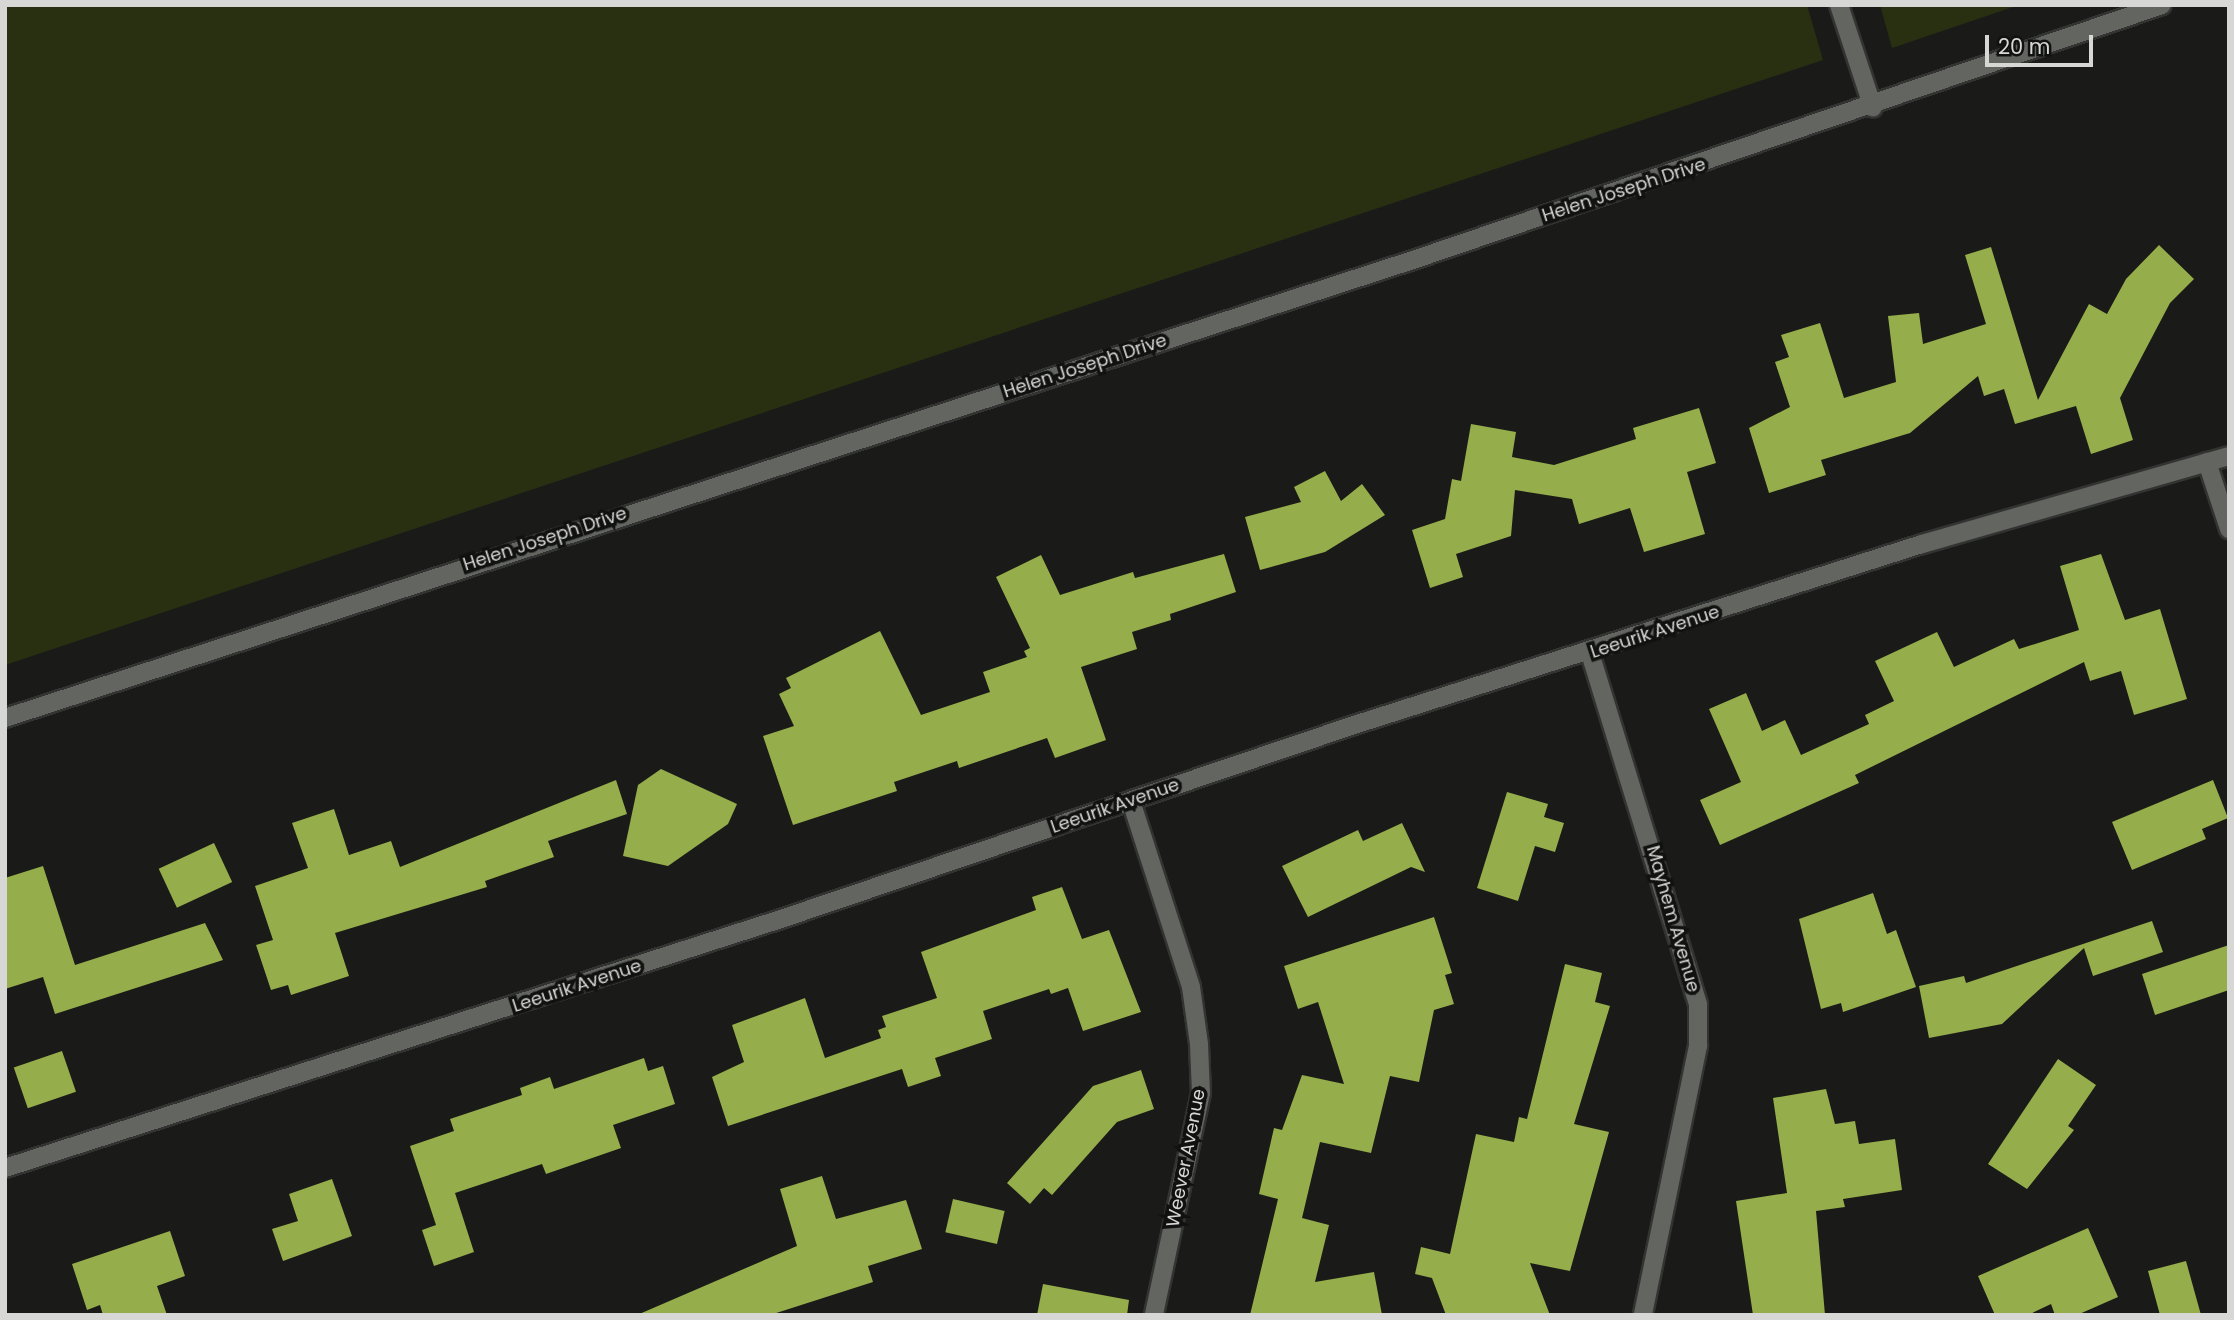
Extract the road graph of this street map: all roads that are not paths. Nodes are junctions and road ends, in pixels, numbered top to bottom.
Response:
1 (1839, 5) edge
2 (2162, 5) edge
3 (1873, 108) junction
4 (2229, 456) edge
5 (2207, 462) junction
6 (2229, 529) edge
7 (1590, 653) junction
8 (5, 718) edge
9 (1131, 801) junction
10 (5, 1168) edge
11 (1154, 1315) edge
12 (1643, 1315) edge

1 - 3 street
2 - 3 street, Helen Joseph Drive
3 - 8 street, Helen Joseph Drive
4 - 5 street, Leeurik Avenue
5 - 6 street
5 - 7 street, Leeurik Avenue
7 - 9 street, Leeurik Avenue
7 - 12 street, Mayhem Avenue
9 - 10 street, Leeurik Avenue
9 - 11 street, Weever Avenue

